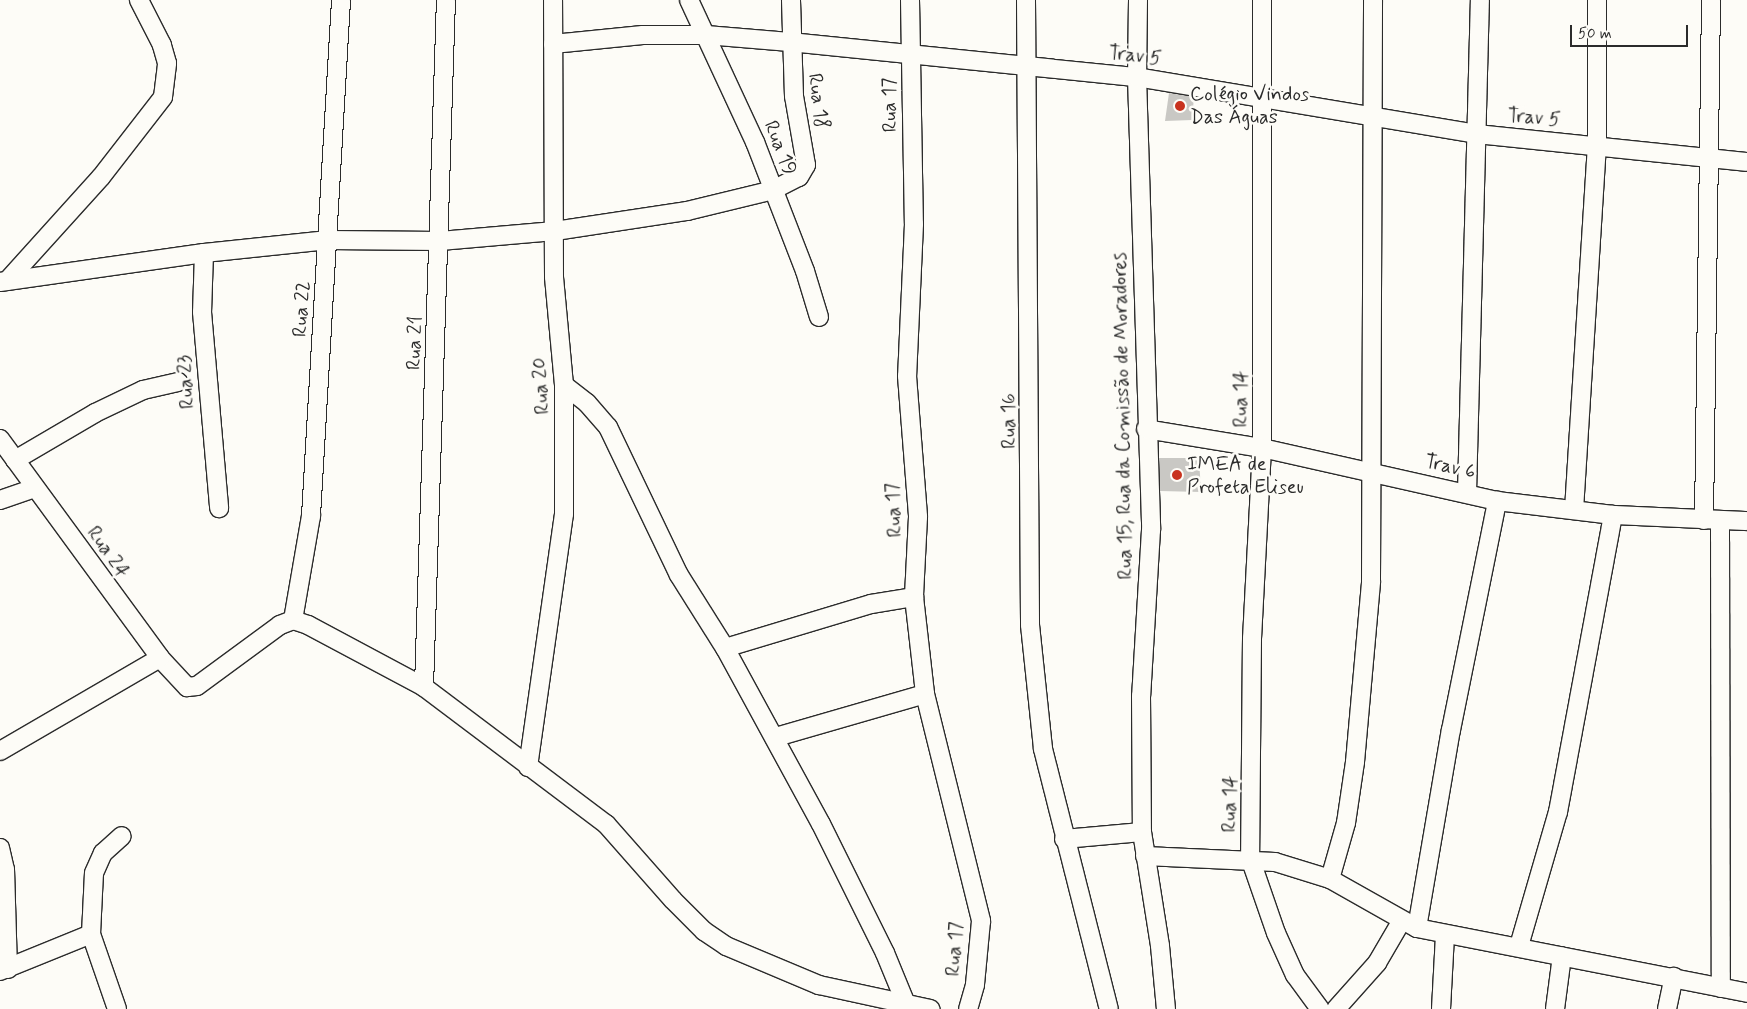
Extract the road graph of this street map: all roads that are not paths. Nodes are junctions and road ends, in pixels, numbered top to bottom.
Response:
1 (139, 0) edge
2 (341, 0) edge
3 (446, 0) edge
4 (553, 0) edge
5 (689, 0) edge
6 (791, 0) edge
7 (910, 0) edge
8 (1026, 0) edge
9 (1138, 0) edge
10 (1262, 0) edge
11 (1373, 0) edge
12 (1480, 0) edge
13 (1597, 0) edge
14 (1711, 0) edge
15 (706, 35) junction
16 (790, 42) junction
17 (553, 44) junction
18 (910, 56) junction
19 (1026, 66) junction
20 (1137, 76) junction
21 (1261, 97) junction
22 (1374, 116) junction
23 (1476, 134) junction
24 (1597, 145) junction
25 (1708, 156) junction
26 (1747, 162) edge
27 (774, 190) junction
28 (554, 231) junction
29 (328, 240) junction
30 (440, 241) junction
31 (204, 253) junction
32 (4, 281) edge
33 (819, 317) dead end
34 (178, 382) dead end
35 (564, 385) junction
36 (1146, 428) junction
37 (0, 439) edge
38 (1262, 448) junction
39 (14, 460) junction
40 (1372, 470) junction
41 (34, 488) junction
42 (1467, 493) junction
43 (0, 500) edge
44 (1497, 501) junction
45 (219, 508) dead end
46 (1574, 510) junction
47 (1613, 515) junction
48 (1712, 521) junction
49 (1747, 521) edge
50 (914, 597) junction
51 (294, 620) junction
52 (725, 648) junction
53 (160, 658) junction
54 (424, 687) junction
55 (925, 694) junction
56 (776, 737) junction
57 (0, 751) edge
58 (528, 766) junction
59 (1142, 832) junction
60 (122, 836) dead end
61 (1064, 838) junction
62 (0, 848) edge
63 (1145, 856) junction
64 (1250, 858) junction
65 (1330, 879) junction
66 (1409, 925) junction
67 (91, 934) junction
68 (1445, 936) junction
69 (1519, 946) junction
70 (1562, 956) junction
71 (4, 970) edge
72 (1674, 977) junction
73 (1721, 988) junction
74 (1747, 993) edge
75 (906, 1004) junction
76 (117, 1009) edge
77 (930, 1009) edge
78 (968, 1009) edge
79 (1108, 1009) edge
80 (1166, 1009) edge
81 (1320, 1009) edge
82 (1336, 1009) edge
83 (1441, 1009) edge
84 (1555, 1009) edge
85 (1667, 1009) edge

1 - 32 street
2 - 29 street, Rua 22
3 - 30 street, Rua 21
4 - 17 street, Rua 20
5 - 15 street, Rua 19
6 - 16 street, Rua 18
7 - 18 street, Rua 17
8 - 19 street, Rua 16
9 - 20 street, Rua 15, Rua da Comissão de Moradores
10 - 21 street, Rua 14
11 - 22 street
12 - 23 street
13 - 24 street
14 - 25 street
15 - 16 street, Trav 5
15 - 17 street, Trav 5
15 - 27 street, Rua 19
16 - 18 street, Trav 5
16 - 27 street, Rua 18
17 - 28 street, Rua 20
18 - 19 street, Trav 5
18 - 50 street, Rua 17
19 - 20 street, Trav 5
19 - 61 street, Rua 16
20 - 21 street, Trav 5
20 - 36 street, Rua 15, Rua da Comissão de Moradores
21 - 22 street, Trav 5
21 - 38 street, Rua 14
22 - 23 street, Trav 5
22 - 40 street
23 - 24 street, Trav 5
23 - 42 street
24 - 25 street, Trav 5
24 - 46 street
25 - 26 street, Trav 5
25 - 48 street
27 - 28 street, Rua 18
27 - 33 street, Rua 19
28 - 30 street, Rua 18
28 - 35 street, Rua 20
29 - 30 street, Rua 18
29 - 31 street, Rua 18
29 - 51 street, Rua 22
30 - 54 street, Rua 21
31 - 32 street, Rua 18
31 - 45 street, Rua 23
34 - 39 street
35 - 52 street
35 - 58 street, Rua 20
36 - 38 street, Trav 6
36 - 59 street, Rua 15, Rua da Comissão de Moradores
37 - 39 street, Rua 24
38 - 40 street, Trav 6
38 - 64 street, Rua 14
39 - 41 street, Rua 24
40 - 42 street, Trav 6
40 - 65 street
41 - 43 street
41 - 53 street, Rua 24
42 - 44 street, Trav 6
44 - 46 street, Trav 6
44 - 66 street
46 - 47 street, Trav 6
47 - 48 street, Trav 6
47 - 69 street
48 - 49 street, Trav 6
48 - 73 street
50 - 52 street
50 - 55 street, Rua 17
51 - 53 street, Rua 24
51 - 54 street
52 - 56 street
53 - 57 street
54 - 58 street
55 - 56 street
55 - 78 street, Rua 17
56 - 75 street
58 - 75 street
59 - 61 street
59 - 63 street, Rua 15, Rua da Comissão de Moradores
60 - 67 street
61 - 79 street, Rua 16
62 - 71 street
63 - 64 street
63 - 80 street, Rua 15, Rua da Comissão de Moradores
64 - 65 street
64 - 81 street, Rua 14
65 - 66 street
66 - 68 street
66 - 82 street
67 - 71 street
67 - 76 street
68 - 69 street
68 - 83 street
69 - 70 street
70 - 72 street
70 - 84 street
72 - 73 street
72 - 85 street
73 - 74 street
75 - 77 street

